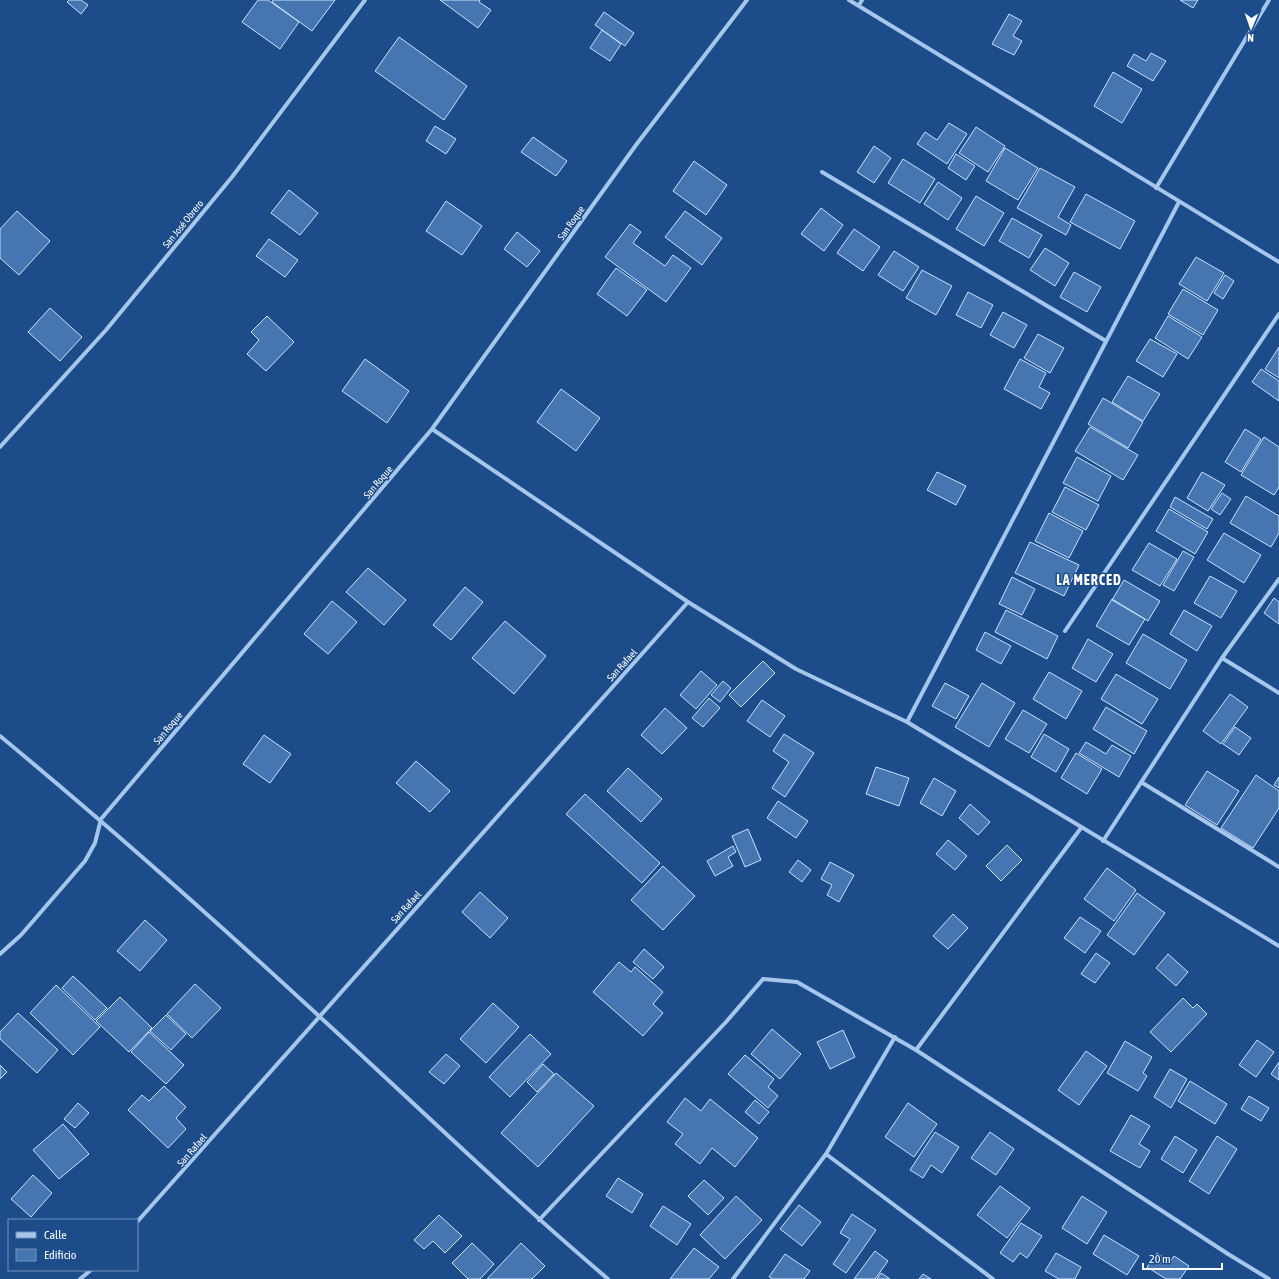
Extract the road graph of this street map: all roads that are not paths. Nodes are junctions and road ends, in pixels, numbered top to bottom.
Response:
1 (365, 0) edge
2 (747, 0) edge
3 (849, 0) edge
4 (862, 0) edge
5 (1269, 0) edge
6 (859, 5) junction
7 (822, 172) dead end
8 (1156, 188) junction
9 (1179, 202) junction
10 (1279, 262) edge
11 (1279, 314) edge
12 (1106, 341) junction
13 (432, 430) junction
14 (0, 447) edge
15 (1279, 579) edge
16 (688, 602) junction
17 (1065, 631) dead end
18 (1222, 658) junction
19 (1279, 693) edge
20 (907, 722) junction
21 (0, 736) edge
22 (1141, 782) junction
23 (101, 819) junction
24 (1081, 828) junction
25 (1103, 841) junction
26 (1279, 867) edge
27 (1279, 946) edge
28 (0, 954) edge
29 (320, 1016) junction
30 (895, 1037) junction
31 (916, 1050) junction
32 (826, 1154) junction
33 (539, 1220) junction
34 (138, 1221) edge
35 (90, 1271) edge
36 (80, 1279) edge
37 (608, 1279) edge
38 (733, 1279) edge
39 (993, 1279) edge
40 (1269, 1279) edge

1 - 14 street, San José Obrero
2 - 13 street, San Roque
3 - 6 street
4 - 6 street
5 - 8 street
6 - 8 street
7 - 12 street
8 - 9 street
9 - 10 street
9 - 12 street
11 - 17 street
12 - 20 street
13 - 16 street
13 - 23 street, San Roque
15 - 18 street
16 - 20 street
16 - 29 street, San Rafael
18 - 19 street
18 - 22 street
20 - 24 street
21 - 23 street
22 - 25 street
22 - 26 street
23 - 28 street, San Roque
23 - 29 street
24 - 25 street
24 - 31 street
25 - 27 street
29 - 33 street
29 - 34 street, San Rafael
30 - 31 street
30 - 32 street
30 - 33 street
31 - 40 street
32 - 38 street
32 - 39 street
33 - 37 street
35 - 36 street

